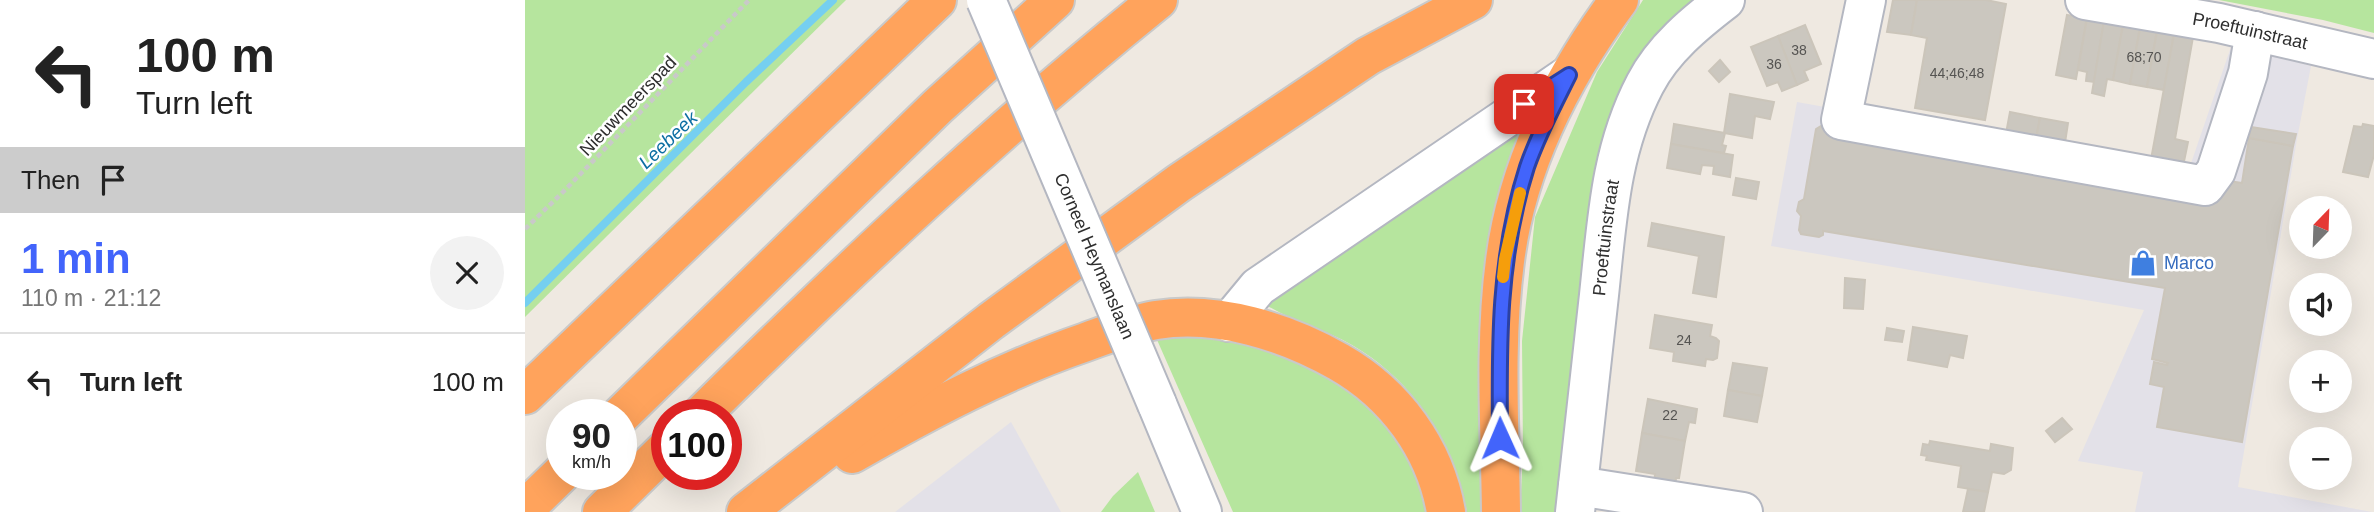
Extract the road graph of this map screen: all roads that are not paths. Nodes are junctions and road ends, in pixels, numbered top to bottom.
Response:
1 (900, 0) edge
2 (937, 0) edge
3 (986, 0) edge
4 (1055, 0) edge
5 (1158, 0) edge
6 (1432, 0) edge
7 (1473, 0) edge
8 (1619, 0) edge
9 (1725, 0) edge
10 (1866, 0) edge
11 (2085, 0) edge
12 (2255, 31) junction
13 (1368, 56) junction
14 (2374, 59) edge
15 (1569, 75) junction
16 (1229, 322) junction
17 (527, 393) edge
18 (637, 399) edge
19 (717, 399) edge
20 (651, 464) edge
21 (546, 489) edge
22 (1577, 499) edge
23 (525, 509) edge
24 (601, 512) edge
25 (747, 512) edge
26 (1202, 512) edge
27 (1446, 512) edge
28 (1501, 512) edge
29 (1743, 512) edge

1 - 17 highway
2 - 17 highway
3 - 26 street, Corneel Heymanslaan, bridge
4 - 18 highway
5 - 19 highway
6 - 13 highway
7 - 13 highway
8 - 15 highway
9 - 22 street, Proeftuinstraat
10 - 12 street
11 - 12 street, Proeftuinstraat
12 - 14 street, Proeftuinstraat
13 - 25 highway
15 - 16 street
15 - 28 highway
16 - 25 highway
16 - 27 highway
20 - 24 highway
21 - 23 highway
22 - 29 street

